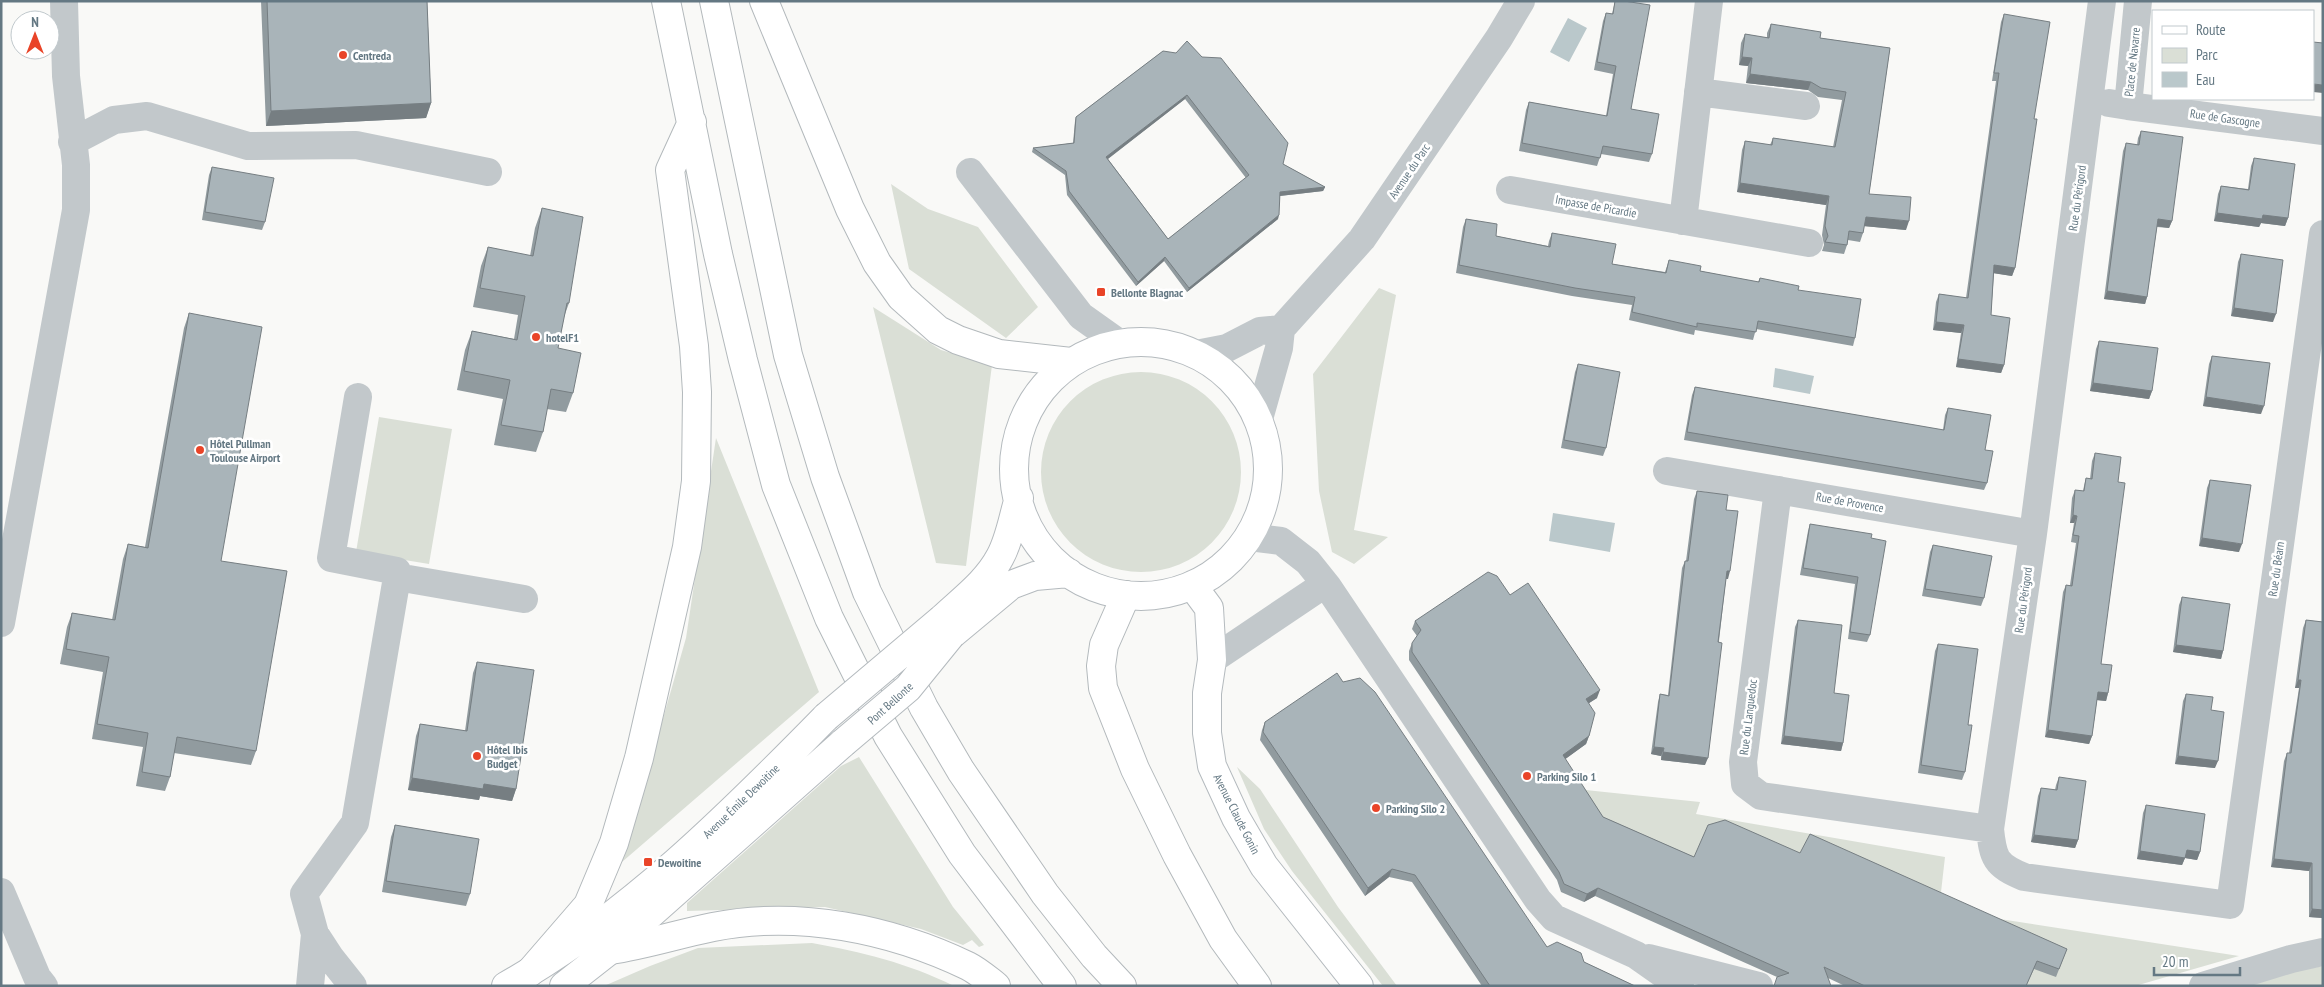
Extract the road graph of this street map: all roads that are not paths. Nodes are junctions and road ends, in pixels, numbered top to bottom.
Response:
1 (64, 1) edge
2 (666, 1) edge
3 (714, 1) edge
4 (764, 1) edge
5 (1521, 1) edge
6 (1709, 1) edge
7 (2102, 1) edge
8 (2138, 1) edge
9 (1698, 92) junction
10 (2090, 100) junction
11 (1806, 106) dead end
12 (2128, 106) junction
13 (692, 122) junction
14 (2323, 131) edge
15 (72, 142) junction
16 (488, 172) dead end
17 (970, 172) dead end
18 (1510, 190) dead end
19 (1682, 221) junction
20 (2323, 234) edge
21 (1810, 243) dead end
22 (1281, 329) junction
23 (1119, 343) junction
24 (1196, 354) junction
25 (1071, 362) junction
26 (358, 397) dead end
27 (1259, 419) junction
28 (1667, 471) dead end
29 (1778, 490) junction
30 (1018, 498) junction
31 (2032, 534) junction
32 (1248, 537) junction
33 (1069, 572) junction
34 (397, 577) junction
35 (1324, 584) junction
36 (1192, 586) junction
37 (1126, 596) junction
38 (524, 599) dead end
39 (1, 623) edge
40 (946, 627) junction
41 (1212, 660) junction
42 (843, 743) joint
43 (1990, 828) junction
44 (1, 892) edge
45 (2230, 905) joint
46 (315, 934) junction
47 (610, 950) junction
48 (2323, 952) edge
49 (1636, 955) junction
50 (530, 972) junction
51 (44, 986) edge
52 (310, 986) edge
53 (354, 986) edge
54 (506, 986) edge
55 (564, 986) edge
56 (996, 986) edge
57 (1062, 986) edge
58 (1122, 986) edge
59 (1257, 986) edge
60 (1359, 986) edge
61 (1680, 986) edge
62 (1759, 986) edge
63 (2203, 986) edge

1 - 15 street
2 - 13 main road
3 - 58 main road
4 - 25 main road
5 - 22 street, Avenue du Parc
6 - 9 street
7 - 10 street
8 - 12 street, Place de Navarre
9 - 11 street
9 - 19 street
10 - 12 street, Place de Navarre
10 - 31 street, Rue du Périgord
12 - 14 street, Rue de Gascogne
13 - 50 main road
13 - 57 main road
15 - 16 street
15 - 39 street
17 - 23 street
18 - 19 street, Impasse de Picardie
19 - 21 street, Impasse de Picardie
20 - 45 street, Rue du Béarn
22 - 24 street
22 - 27 street
23 - 24 main road
23 - 25 main road
24 - 27 main road
25 - 30 main road
26 - 34 street
27 - 32 main road
28 - 29 street, Rue de Provence
29 - 31 street, Rue de Provence
29 - 43 street, Rue du Languedoc
30 - 33 main road
30 - 40 main road
31 - 43 street, Rue du Périgord
32 - 35 street
32 - 36 main road
33 - 37 main road
33 - 40 main road
34 - 38 street
34 - 46 street
35 - 41 street
35 - 49 street
36 - 37 main road
36 - 41 main road, Avenue Claude Gonin
37 - 59 main road
40 - 42 main road, Pont Bellonte, bridge
40 - 50 main road, Avenue Émile Dewoitine, bridge
41 - 60 main road, Avenue Claude Gonin
42 - 47 main road, Avenue Émile Dewoitine
43 - 45 street, Rue du Périgord
44 - 51 street
46 - 52 street
46 - 53 street
47 - 55 main road
47 - 56 main road
48 - 63 street
49 - 61 street
49 - 62 street
50 - 54 main road, Avenue Émile Dewoitine

